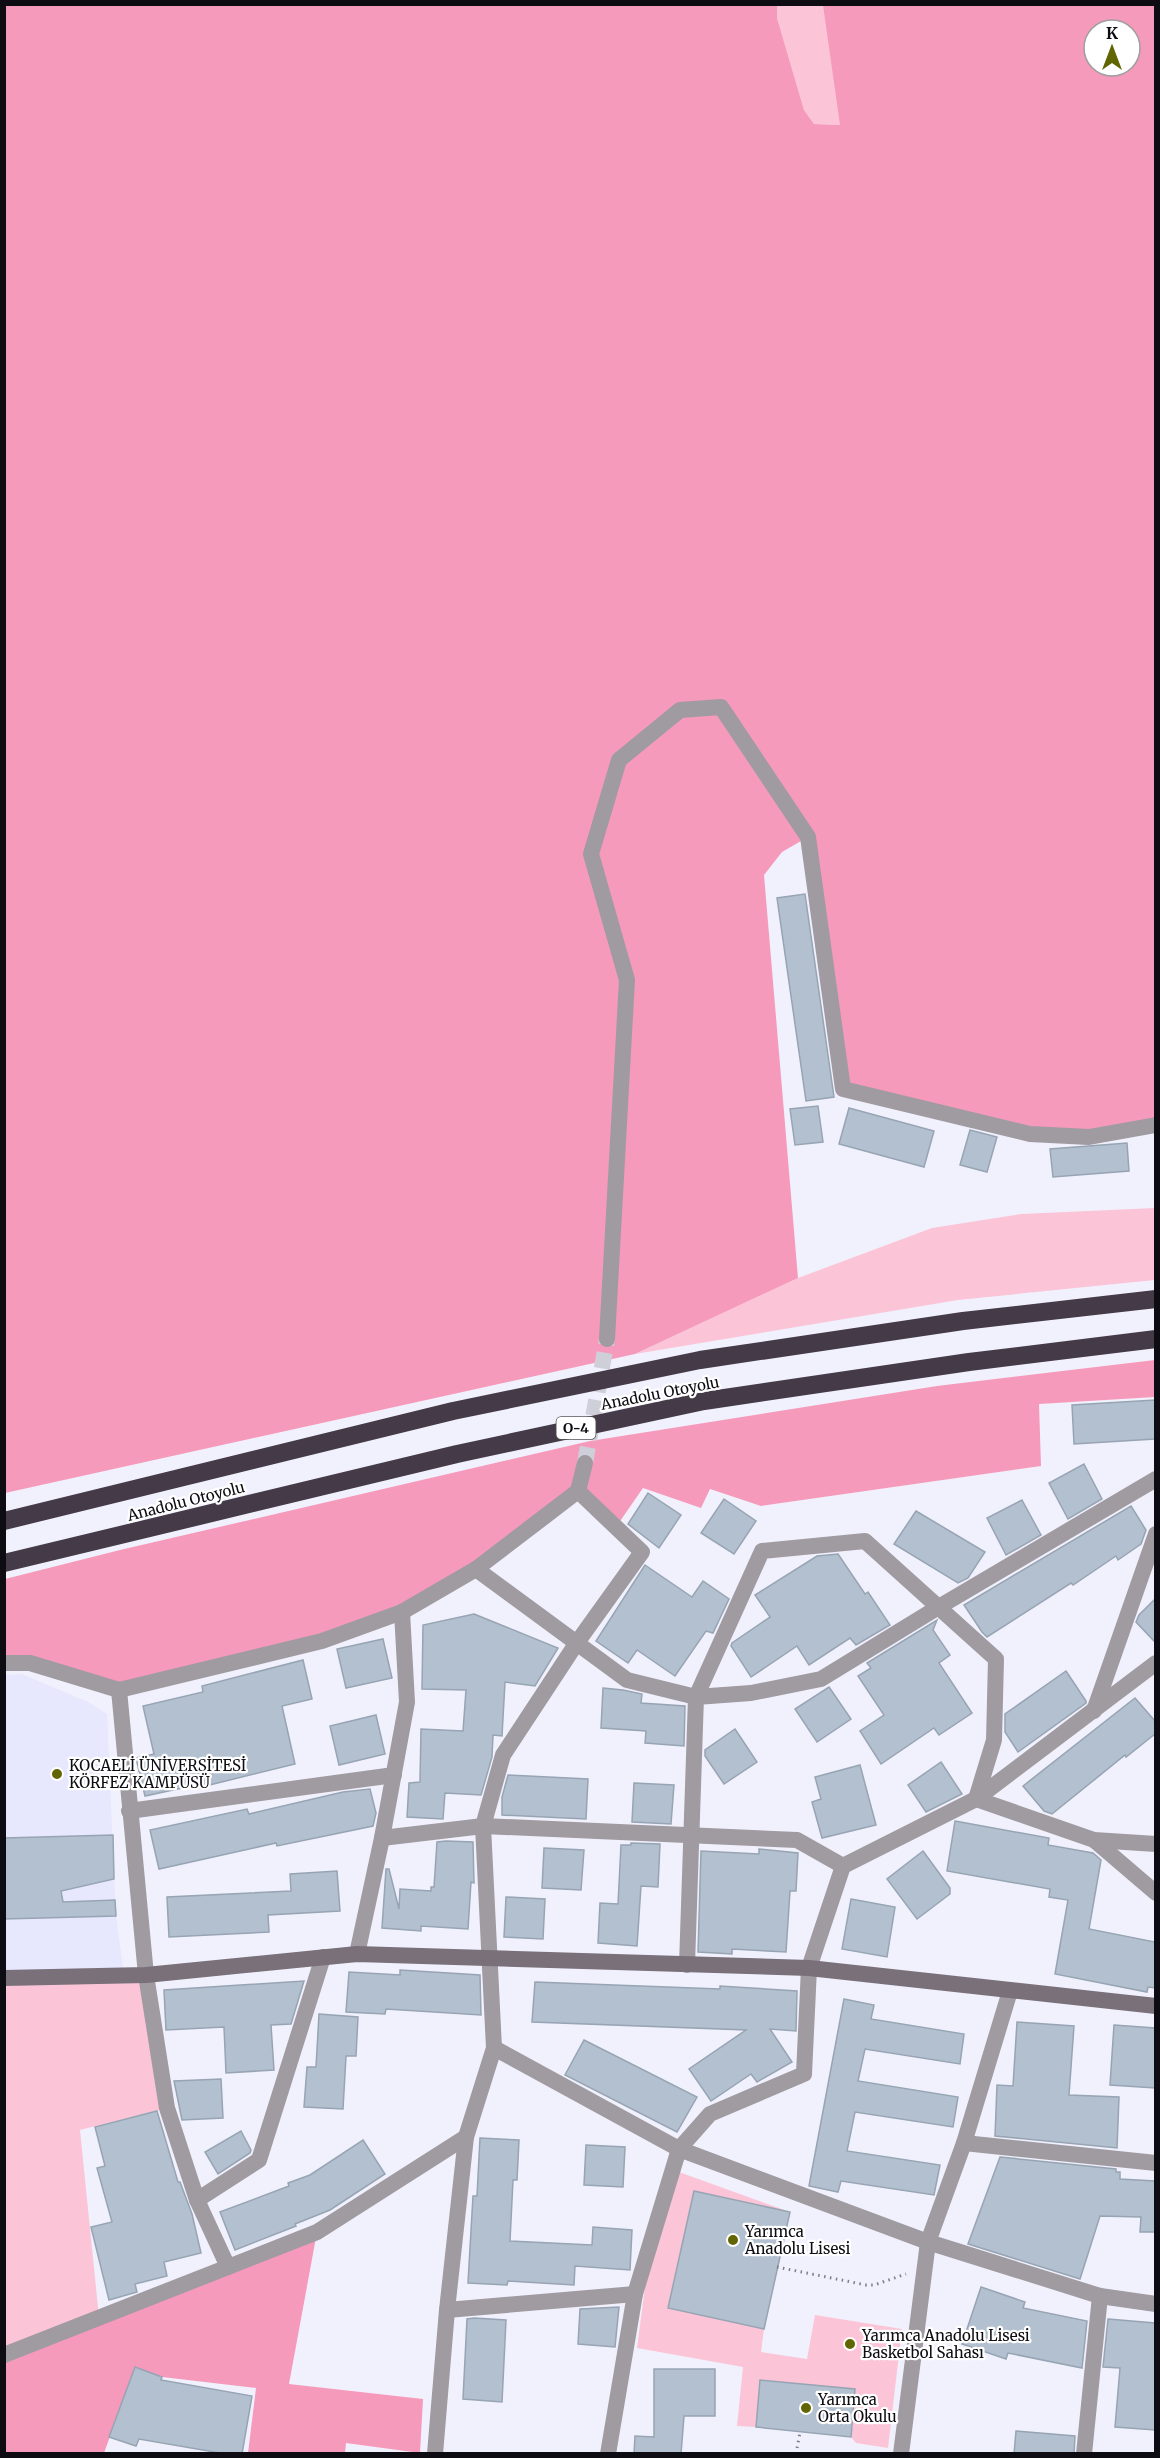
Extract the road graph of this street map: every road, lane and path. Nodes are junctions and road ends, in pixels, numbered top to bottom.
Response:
1 (1155, 1125) edge
2 (1155, 1299) edge
3 (607, 1339) tunnel mouth
4 (1155, 1339) edge
5 (585, 1462) tunnel mouth
6 (1155, 1479) edge
7 (578, 1491) junction
8 (4, 1521) edge
9 (1155, 1534) edge
10 (4, 1563) edge
11 (476, 1569) junction
12 (937, 1608) junction
13 (402, 1612) junction
14 (576, 1644) junction
15 (4, 1663) edge
16 (1155, 1663) edge
17 (119, 1690) junction
18 (696, 1697) junction
19 (1094, 1711) junction
20 (394, 1775) junction
21 (976, 1799) junction
22 (129, 1811) junction
23 (483, 1826) junction
24 (690, 1835) junction
25 (382, 1838) junction
26 (1094, 1840) junction
27 (1155, 1844) edge
28 (843, 1866) junction
29 (1155, 1893) edge
30 (357, 1954) junction
31 (323, 1957) junction
32 (491, 1958) junction
33 (687, 1965) junction
34 (809, 1968) junction
35 (146, 1975) junction
36 (4, 1978) edge
37 (1010, 1991) junction
38 (1155, 2006) edge
39 (494, 2048) junction
40 (466, 2137) junction
41 (964, 2143) junction
42 (679, 2149) junction
43 (1155, 2163) edge
44 (197, 2200) junction
45 (928, 2242) junction
46 (228, 2267) junction
47 (777, 2267) dead end
48 (924, 2276) junction
49 (635, 2294) junction
50 (1100, 2296) junction
51 (1155, 2304) edge
52 (447, 2310) junction
53 (4, 2355) edge
54 (800, 2432) dead end
55 (435, 2454) edge
56 (608, 2454) edge
57 (796, 2454) edge
58 (901, 2454) edge
59 (1084, 2454) edge

1 - 3 street
2 - 8 highway, Anadolu Otoyolu
4 - 10 highway, Anadolu Otoyolu / O-4
5 - 7 street
6 - 12 street
7 - 11 street
7 - 14 street
9 - 19 street
11 - 13 street
11 - 14 street
12 - 18 street
12 - 18 street
12 - 21 street
13 - 17 street
13 - 20 street
14 - 18 street
14 - 23 street
15 - 17 street
16 - 19 street
17 - 22 street
18 - 24 street
19 - 21 street
20 - 22 street
20 - 25 street
21 - 26 street
21 - 28 street
22 - 35 street
23 - 24 street
23 - 25 street
23 - 32 street
24 - 28 street
24 - 33 street
25 - 30 street
26 - 27 street
26 - 29 street
28 - 34 street
30 - 31 main road
30 - 32 main road
31 - 35 main road
31 - 44 street
32 - 33 main road
32 - 39 street
33 - 34 main road
34 - 37 main road
34 - 42 street
35 - 36 main road
35 - 44 street
37 - 38 main road
37 - 41 street
39 - 40 street
39 - 42 street
40 - 46 street
40 - 52 street
41 - 43 street
41 - 45 street
42 - 45 street
42 - 49 street
44 - 46 street
45 - 48 street
45 - 50 street
46 - 53 street
47 - 48 path
48 - 58 street
49 - 52 street
49 - 56 street
50 - 51 street
50 - 59 street
52 - 55 street
54 - 57 path

